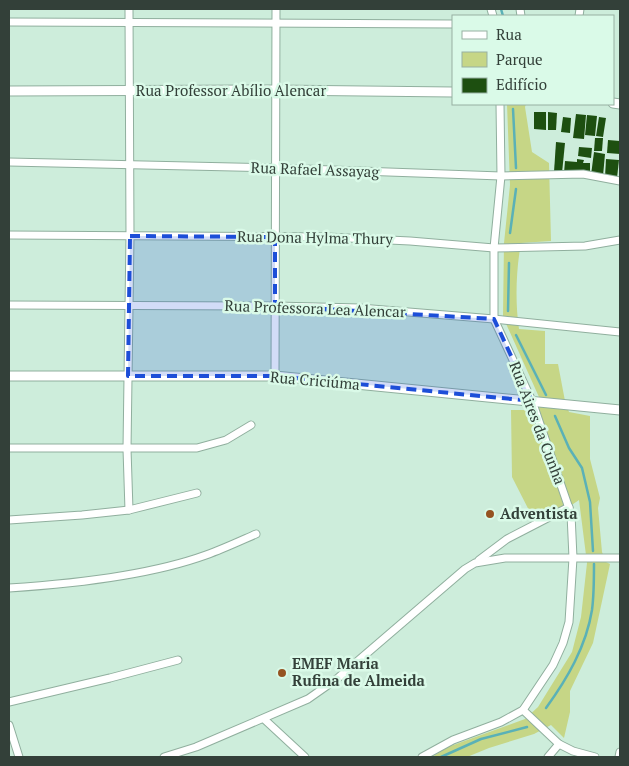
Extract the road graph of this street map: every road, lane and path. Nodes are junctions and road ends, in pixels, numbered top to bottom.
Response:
1 (129, 9) edge
2 (276, 9) edge
3 (9, 22) edge
4 (128, 23) junction
5 (276, 23) junction
6 (452, 24) edge
7 (275, 90) junction
8 (9, 91) edge
9 (129, 91) junction
10 (452, 92) edge
11 (500, 105) edge
12 (9, 162) edge
13 (130, 165) junction
14 (276, 168) junction
15 (501, 176) junction
16 (620, 182) edge
17 (9, 235) edge
18 (130, 236) junction
19 (275, 237) junction
20 (620, 240) edge
21 (494, 248) junction
22 (9, 305) edge
23 (130, 306) junction
24 (275, 306) junction
25 (494, 319) junction
26 (620, 332) edge
27 (9, 376) edge
28 (128, 376) junction
29 (275, 376) junction
30 (532, 401) junction
31 (620, 410) edge
32 (251, 425) dead end
33 (9, 448) edge
34 (127, 449) junction
35 (198, 493) dead end
36 (569, 507) junction
37 (129, 510) junction
38 (9, 520) edge
39 (256, 534) dead end
40 (573, 558) junction
41 (620, 558) edge
42 (475, 563) junction
43 (9, 588) edge
44 (178, 660) dead end
45 (9, 702) edge
46 (523, 710) junction
47 (264, 719) junction
48 (9, 725) edge
49 (560, 744) junction
50 (620, 752) edge
51 (19, 757) edge
52 (164, 757) edge
53 (305, 757) edge
54 (422, 757) edge
55 (548, 757) edge
56 (594, 757) edge
57 (619, 757) edge

1 - 4 street
2 - 5 street
3 - 4 street
4 - 5 street
4 - 9 street
5 - 6 street
5 - 7 street
7 - 9 street, Rua Professor Abílio Alencar
7 - 10 street, Rua Professor Abílio Alencar
7 - 14 street
8 - 9 street, Rua Professor Abílio Alencar
9 - 13 street
11 - 15 street, Rua Aires da Cunha
12 - 13 street, Rua Rafael Assayag
13 - 14 street, Rua Rafael Assayag
13 - 18 street
14 - 15 street, Rua Rafael Assayag
14 - 19 street
15 - 16 street, Rua Rafael Assayag
15 - 21 street, Rua Aires da Cunha
17 - 18 street, Rua Dona Hylma Thury
18 - 19 street, Rua Dona Hylma Thury
18 - 23 street
19 - 21 street, Rua Dona Hylma Thury
19 - 24 street
20 - 21 street, Rua Dona Hylma Thury
21 - 25 street, Rua Aires da Cunha
22 - 23 street, Rua Professora Lea Alencar
23 - 24 street, Rua Professora Lea Alencar
23 - 28 street
24 - 25 street, Rua Professora Lea Alencar
24 - 29 street
25 - 26 street, Rua Professora Lea Alencar
25 - 30 street, Rua Aires da Cunha
27 - 28 street, Rua Criciúma
28 - 29 street, Rua Criciúma
28 - 34 street
29 - 30 street, Rua Criciúma
30 - 31 street, Rua Criciúma
30 - 36 street, Rua Aires da Cunha
32 - 34 street
33 - 34 street
34 - 37 street
35 - 37 street
36 - 40 street, Rua Aires da Cunha
36 - 42 street
37 - 38 street
39 - 43 street
40 - 41 street
40 - 42 street
40 - 46 street, Rua Aires da Cunha
42 - 47 street
44 - 45 street
46 - 49 street
46 - 54 street, Rua Aires da Cunha
47 - 52 street
47 - 53 street
48 - 51 street
49 - 55 street
49 - 56 street
50 - 57 street

